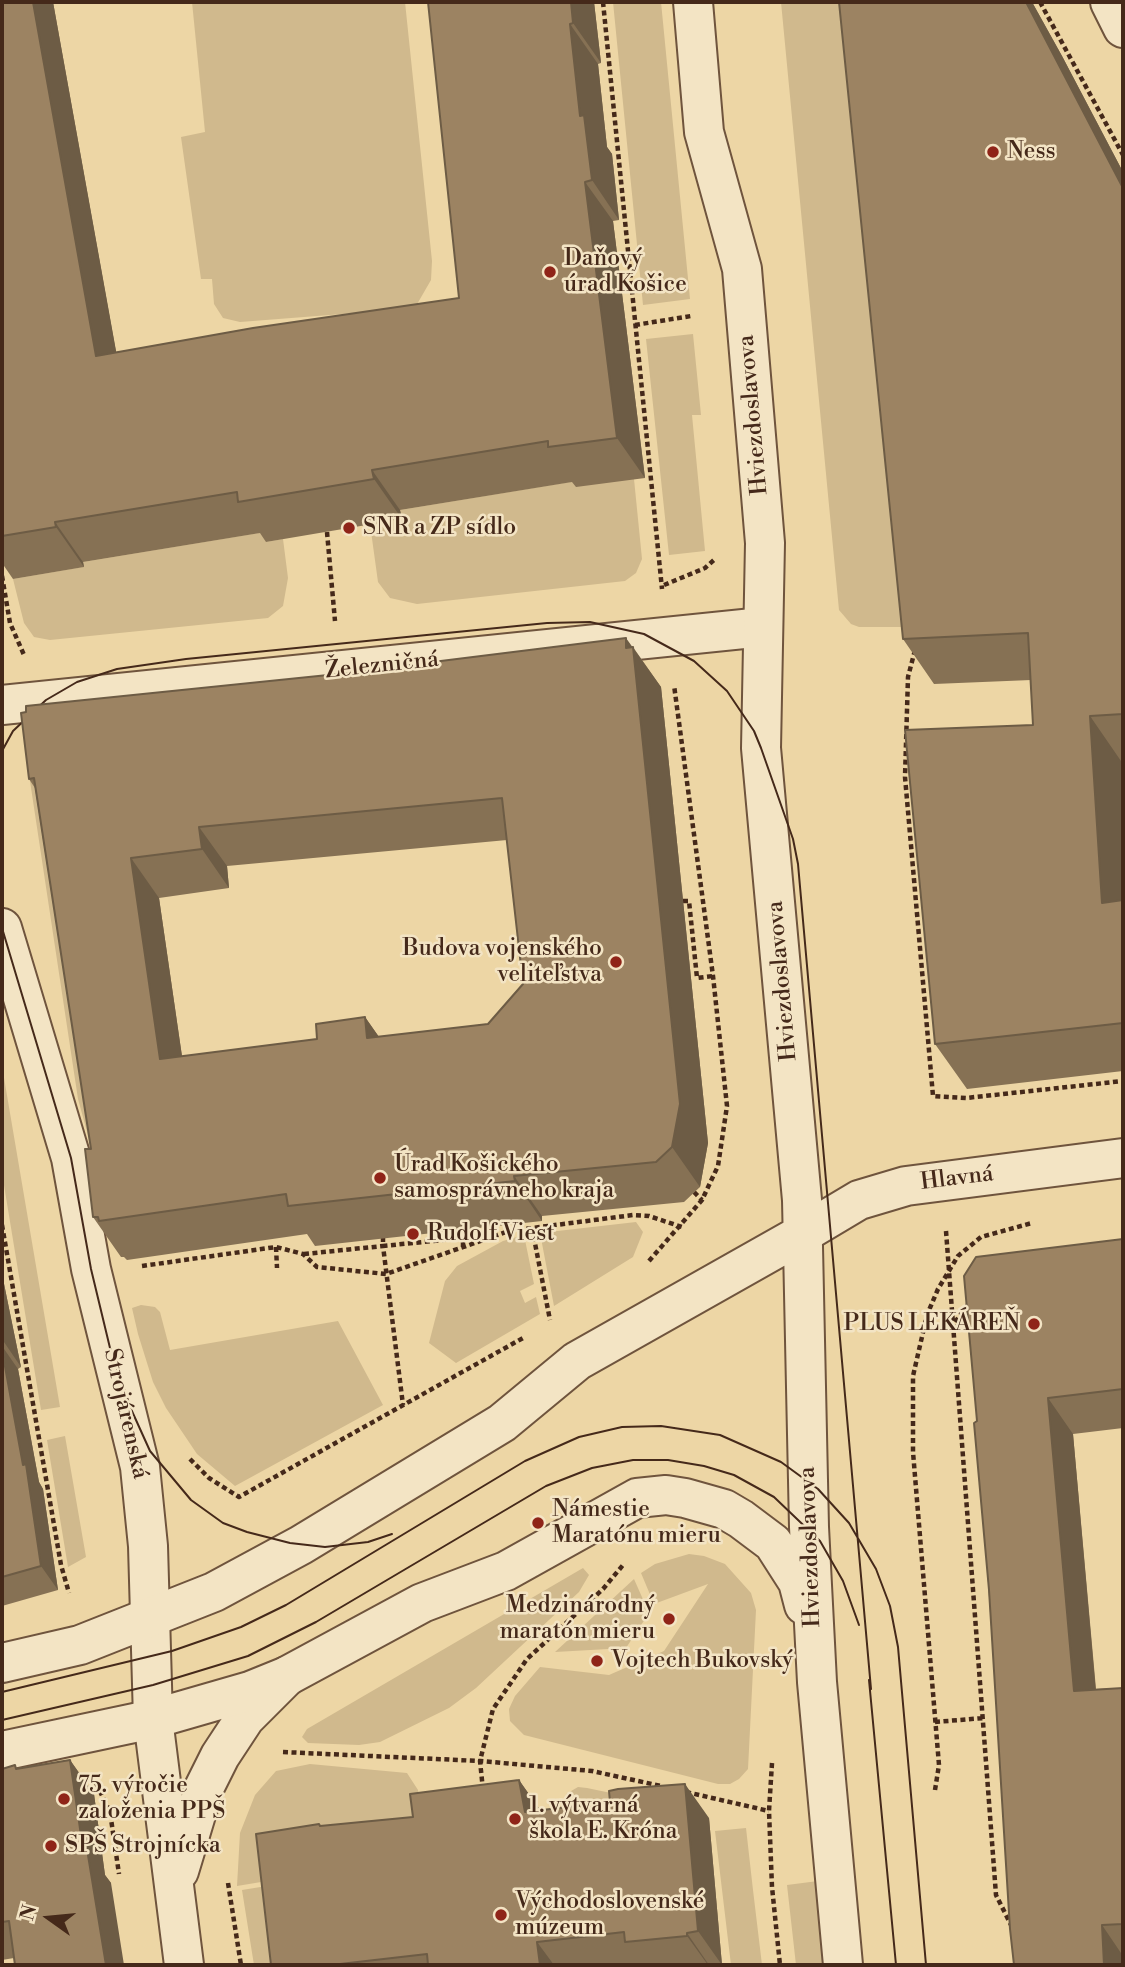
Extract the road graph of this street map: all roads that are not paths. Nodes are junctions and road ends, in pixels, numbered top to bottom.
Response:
1 (693, 2) edge
2 (1110, 2) edge
3 (1123, 28) edge
4 (763, 627) junction
5 (2, 705) edge
6 (2, 929) edge
7 (1123, 1158) edge
8 (802, 1234) junction
9 (150, 1619) junction
10 (2, 1663) edge
11 (287, 1676) junction
12 (817, 1682) junction
13 (153, 1719) junction
14 (2, 1751) edge
15 (178, 1912) junction
16 (184, 1965) edge
17 (843, 1965) edge

1 - 4 street, Hviezdoslavova
2 - 3 street
4 - 5 street, Železničná
4 - 8 street, Hviezdoslavova
6 - 9 street, Strojárenská
7 - 8 street, Hlavná
8 - 9 street
8 - 12 street, Hviezdoslavova
9 - 10 street
9 - 13 street, Strojárenská
11 - 12 street
11 - 13 street
11 - 15 street, Strojárenská
12 - 17 street, Hviezdoslavova
13 - 14 street
13 - 15 street, Strojárenská
15 - 16 street, Strojárenská

